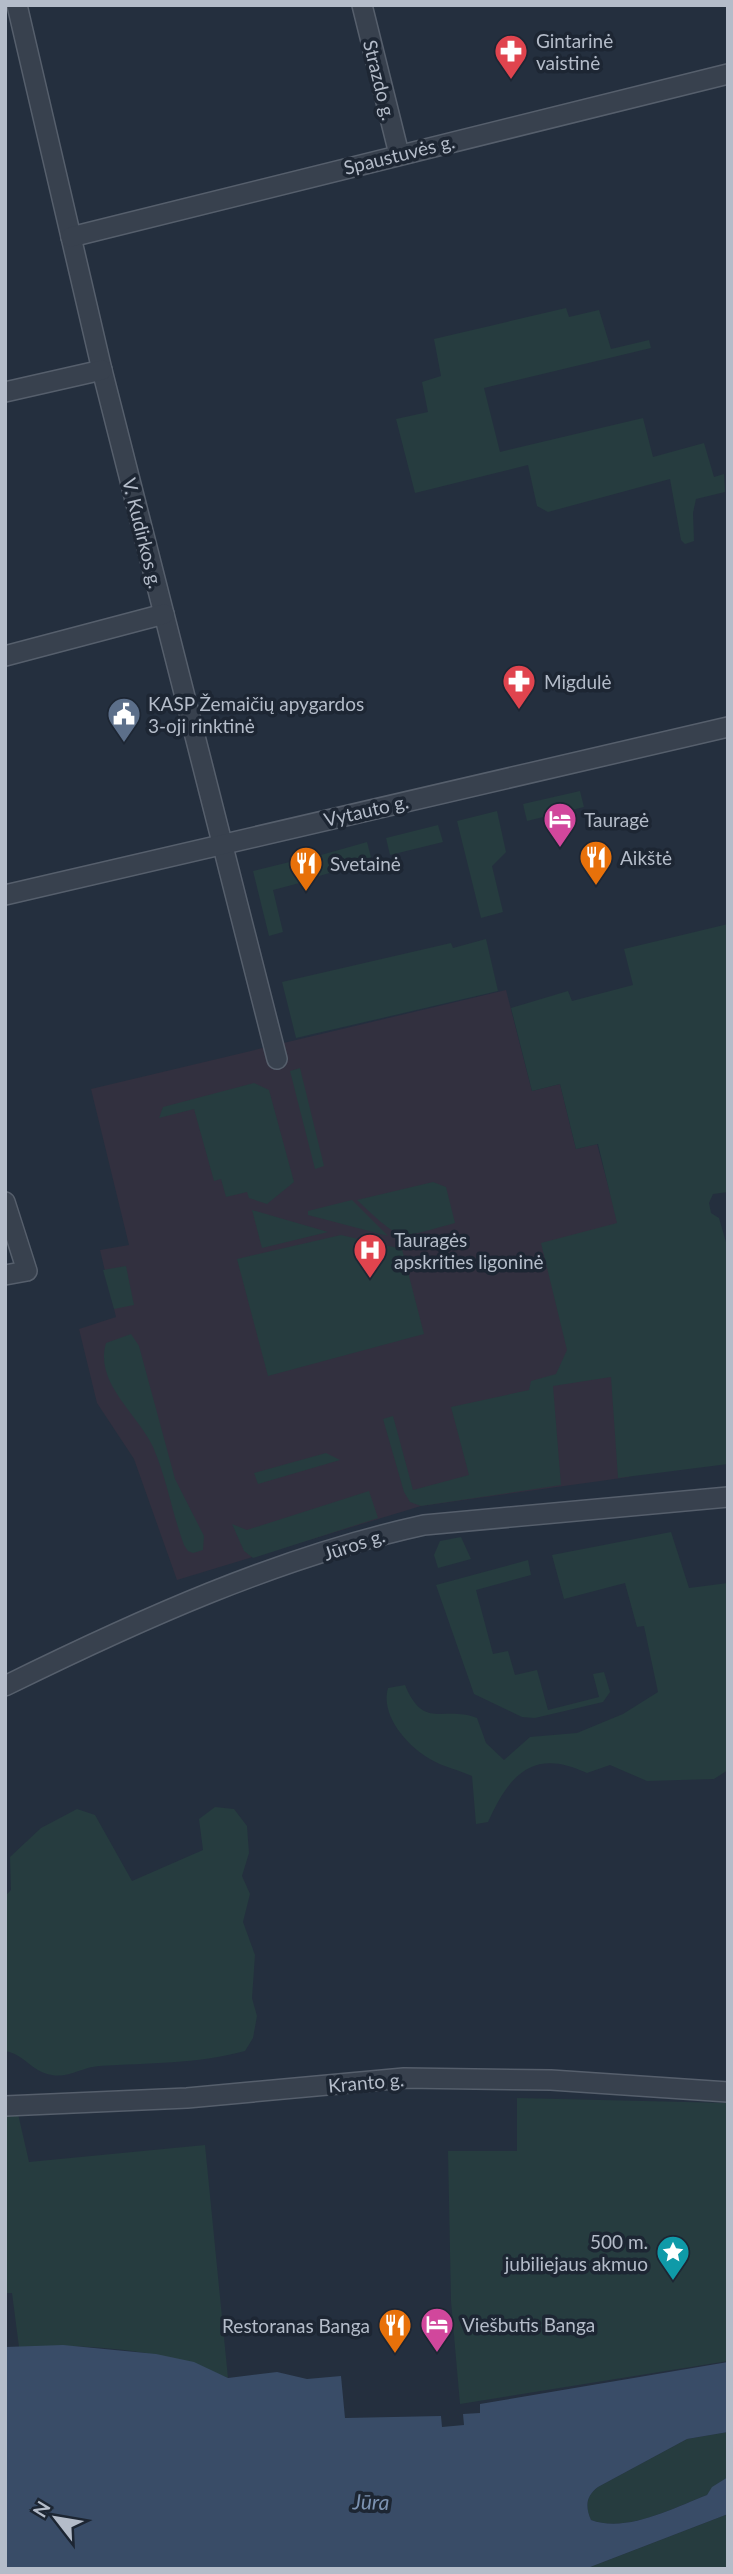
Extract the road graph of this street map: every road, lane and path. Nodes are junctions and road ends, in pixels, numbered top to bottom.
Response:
1 (17, 5) edge
2 (362, 5) edge
3 (15, 35) edge
4 (728, 74) edge
5 (399, 154) junction
6 (72, 237) junction
7 (102, 370) junction
8 (5, 391) edge
9 (164, 614) junction
10 (5, 656) edge
11 (728, 727) edge
12 (222, 845) junction
13 (5, 895) edge
14 (277, 1059) dead end
15 (5, 1202) edge
16 (5, 1275) edge
17 (728, 1497) edge
18 (5, 1686) edge
19 (728, 2092) edge
20 (5, 2106) edge

1 - 3 street, V. Kudirkos g.
2 - 5 street, Strazdo g.
3 - 6 street, V. Kudirkos g.
4 - 5 street, Spaustuvės g.
5 - 6 street, Spaustuvės g.
6 - 7 street, V. Kudirkos g.
7 - 8 street
7 - 9 street, V. Kudirkos g.
9 - 10 street
9 - 12 street, V. Kudirkos g.
11 - 12 street, Vytauto g.
12 - 13 street, Vytauto g.
12 - 14 street, V. Kudirkos g.
15 - 16 street
17 - 18 street, Jūros g.
19 - 20 street, Kranto g.

